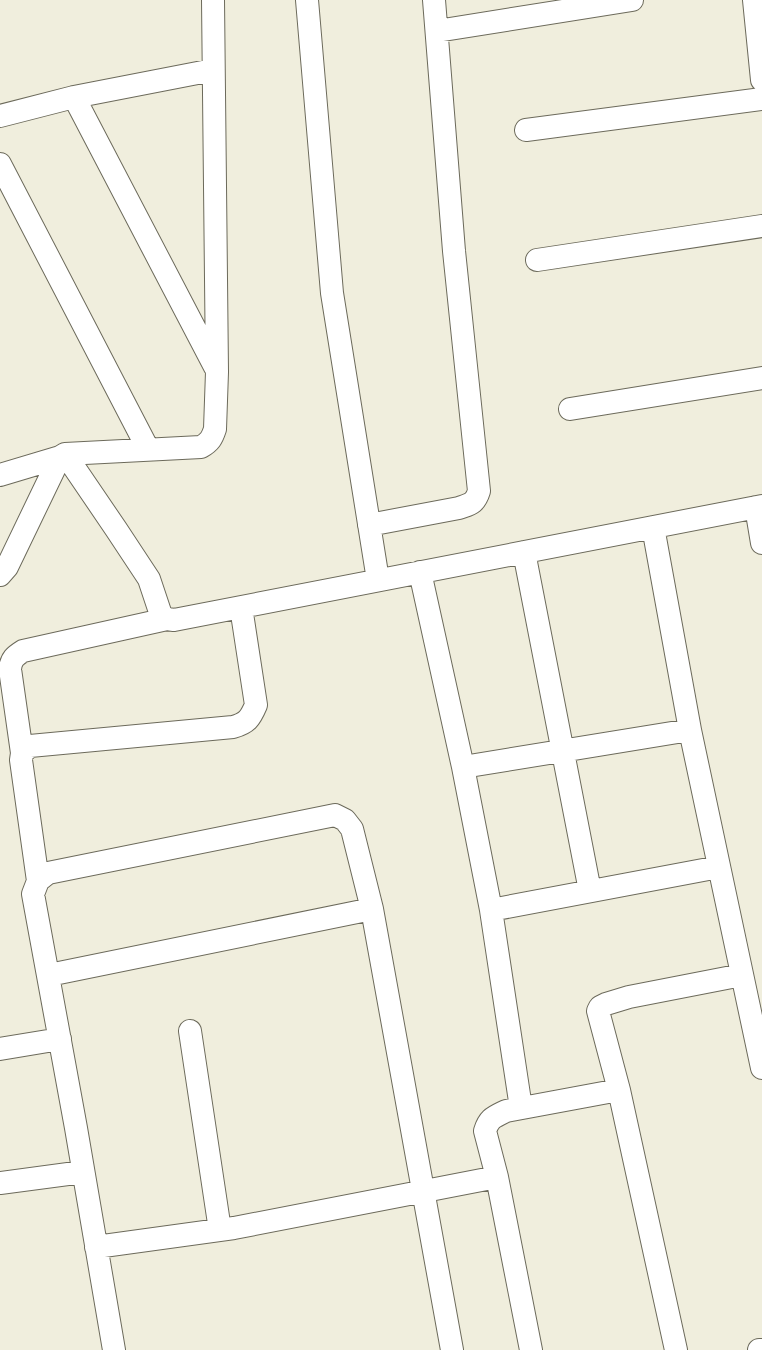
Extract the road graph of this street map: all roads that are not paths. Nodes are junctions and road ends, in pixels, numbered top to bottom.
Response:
1 (213, 0) edge
2 (308, 0) edge
3 (434, 0) edge
4 (632, 0) edge
5 (754, 0) edge
6 (437, 31) junction
7 (213, 70) junction
8 (762, 80) edge
9 (74, 96) junction
10 (762, 99) edge
11 (0, 116) edge
12 (526, 130) dead end
13 (0, 164) edge
14 (762, 226) edge
15 (537, 260) dead end
16 (217, 372) junction
17 (762, 378) edge
18 (570, 409) dead end
19 (148, 449) junction
20 (62, 456) junction
21 (0, 475) edge
22 (759, 507) edge
23 (369, 525) junction
24 (653, 527) junction
25 (762, 543) edge
26 (524, 552) junction
27 (420, 572) junction
28 (0, 575) edge
29 (378, 580) junction
30 (241, 607) junction
31 (167, 619) junction
32 (690, 730) junction
33 (563, 751) junction
34 (22, 753) junction
35 (463, 767) junction
36 (719, 868) junction
37 (38, 881) junction
38 (590, 891) junction
39 (372, 909) junction
40 (490, 910) junction
41 (49, 975) junction
42 (742, 975) junction
43 (190, 1031) dead end
44 (60, 1039) junction
45 (0, 1049) edge
46 (762, 1068) edge
47 (619, 1090) junction
48 (521, 1108) junction
49 (83, 1172) junction
50 (497, 1177) junction
51 (0, 1183) edge
52 (424, 1191) junction
53 (220, 1230) junction
54 (96, 1247) junction
55 (114, 1350) edge
56 (452, 1350) edge
57 (531, 1350) edge
58 (676, 1350) edge

1 - 7 street
2 - 23 street
3 - 6 street
4 - 6 street
5 - 8 street
6 - 23 street
7 - 9 street
7 - 16 street
9 - 11 street
9 - 16 street
10 - 12 street
13 - 19 street
14 - 15 street
16 - 19 street
17 - 18 street
19 - 20 street
20 - 21 street
20 - 28 street
20 - 31 street
22 - 24 street
22 - 25 street
23 - 29 street
24 - 26 street
24 - 32 street
26 - 27 street
26 - 33 street
27 - 29 street
27 - 35 street
29 - 30 street
30 - 31 street
30 - 34 street
31 - 34 street
32 - 33 street
32 - 36 street
33 - 35 street
33 - 38 street
34 - 37 street
35 - 40 street
36 - 38 street
36 - 42 street
37 - 39 street
37 - 41 street
38 - 40 street
39 - 41 street
39 - 52 street
40 - 48 street
41 - 44 street
42 - 46 street
42 - 47 street
43 - 53 street
44 - 45 street
44 - 49 street
47 - 48 street
47 - 58 street
48 - 50 street
49 - 51 street
49 - 54 street
50 - 52 street
50 - 57 street
52 - 53 street
52 - 56 street
53 - 54 street
54 - 55 street

